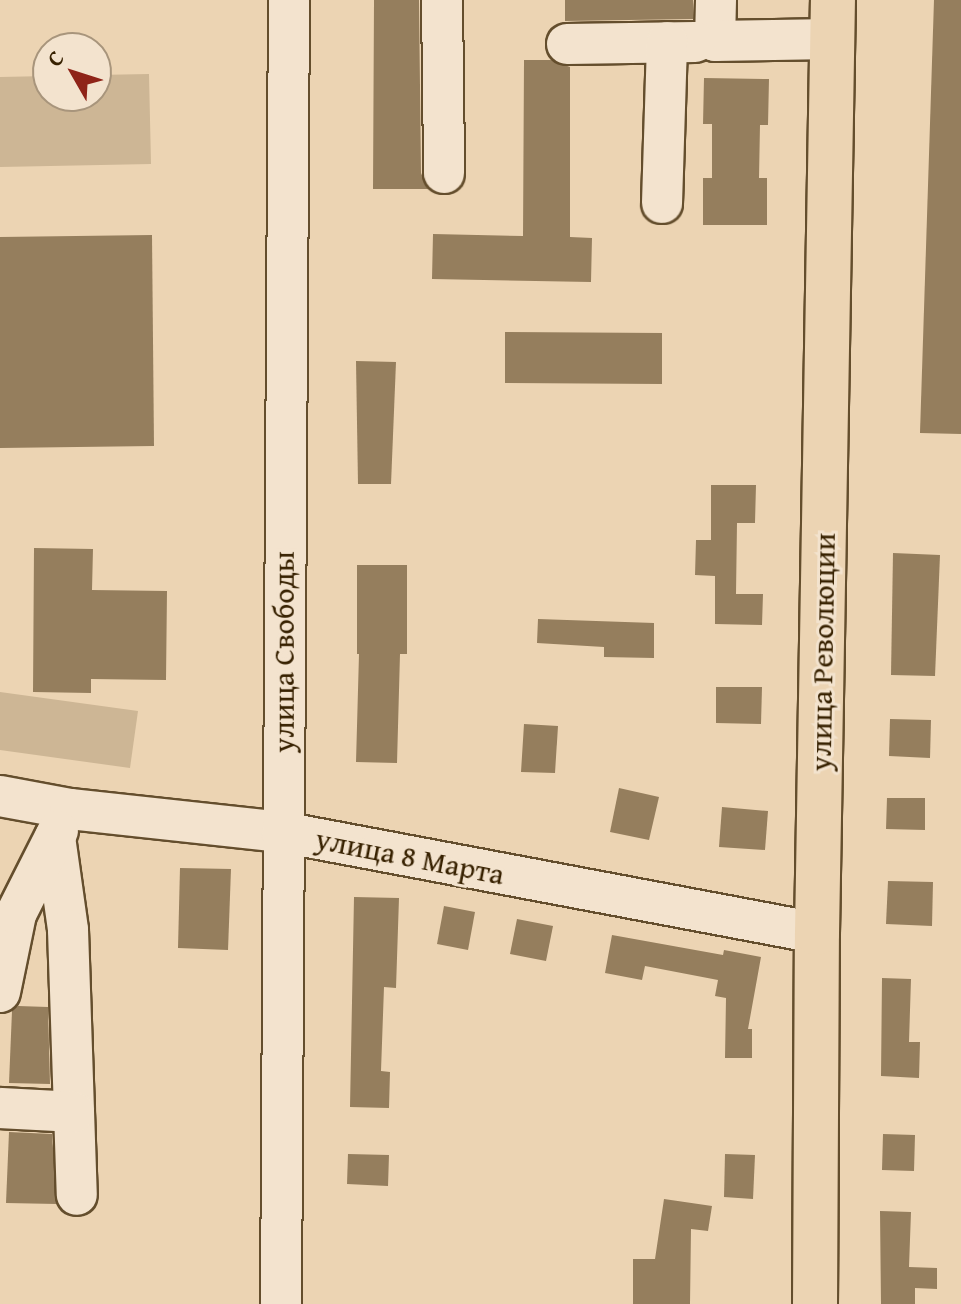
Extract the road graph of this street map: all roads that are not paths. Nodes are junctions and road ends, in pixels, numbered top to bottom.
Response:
1 (289, 0) edge
2 (442, 0) edge
3 (716, 0) edge
4 (832, 20) edge
5 (715, 41) junction
6 (667, 42) junction
7 (567, 44) dead end
8 (444, 173) dead end
9 (662, 203) dead end
10 (0, 796) edge
11 (63, 823) junction
12 (282, 832) junction
13 (817, 933) junction
14 (0, 992) edge
15 (0, 1108) edge
16 (74, 1112) junction
17 (77, 1195) dead end
18 (281, 1304) edge
19 (815, 1304) edge

1 - 12 street, улица Свободы
2 - 8 street
3 - 5 street
4 - 5 street
4 - 13 main road, улица Революции
5 - 6 street
6 - 7 street
6 - 9 street
10 - 11 street, улица 8 Марта
11 - 12 street, улица 8 Марта
11 - 14 street
11 - 16 street
12 - 13 street, улица 8 Марта
12 - 18 street, улица Свободы
13 - 19 main road, улица Революции
15 - 16 street
16 - 17 street

